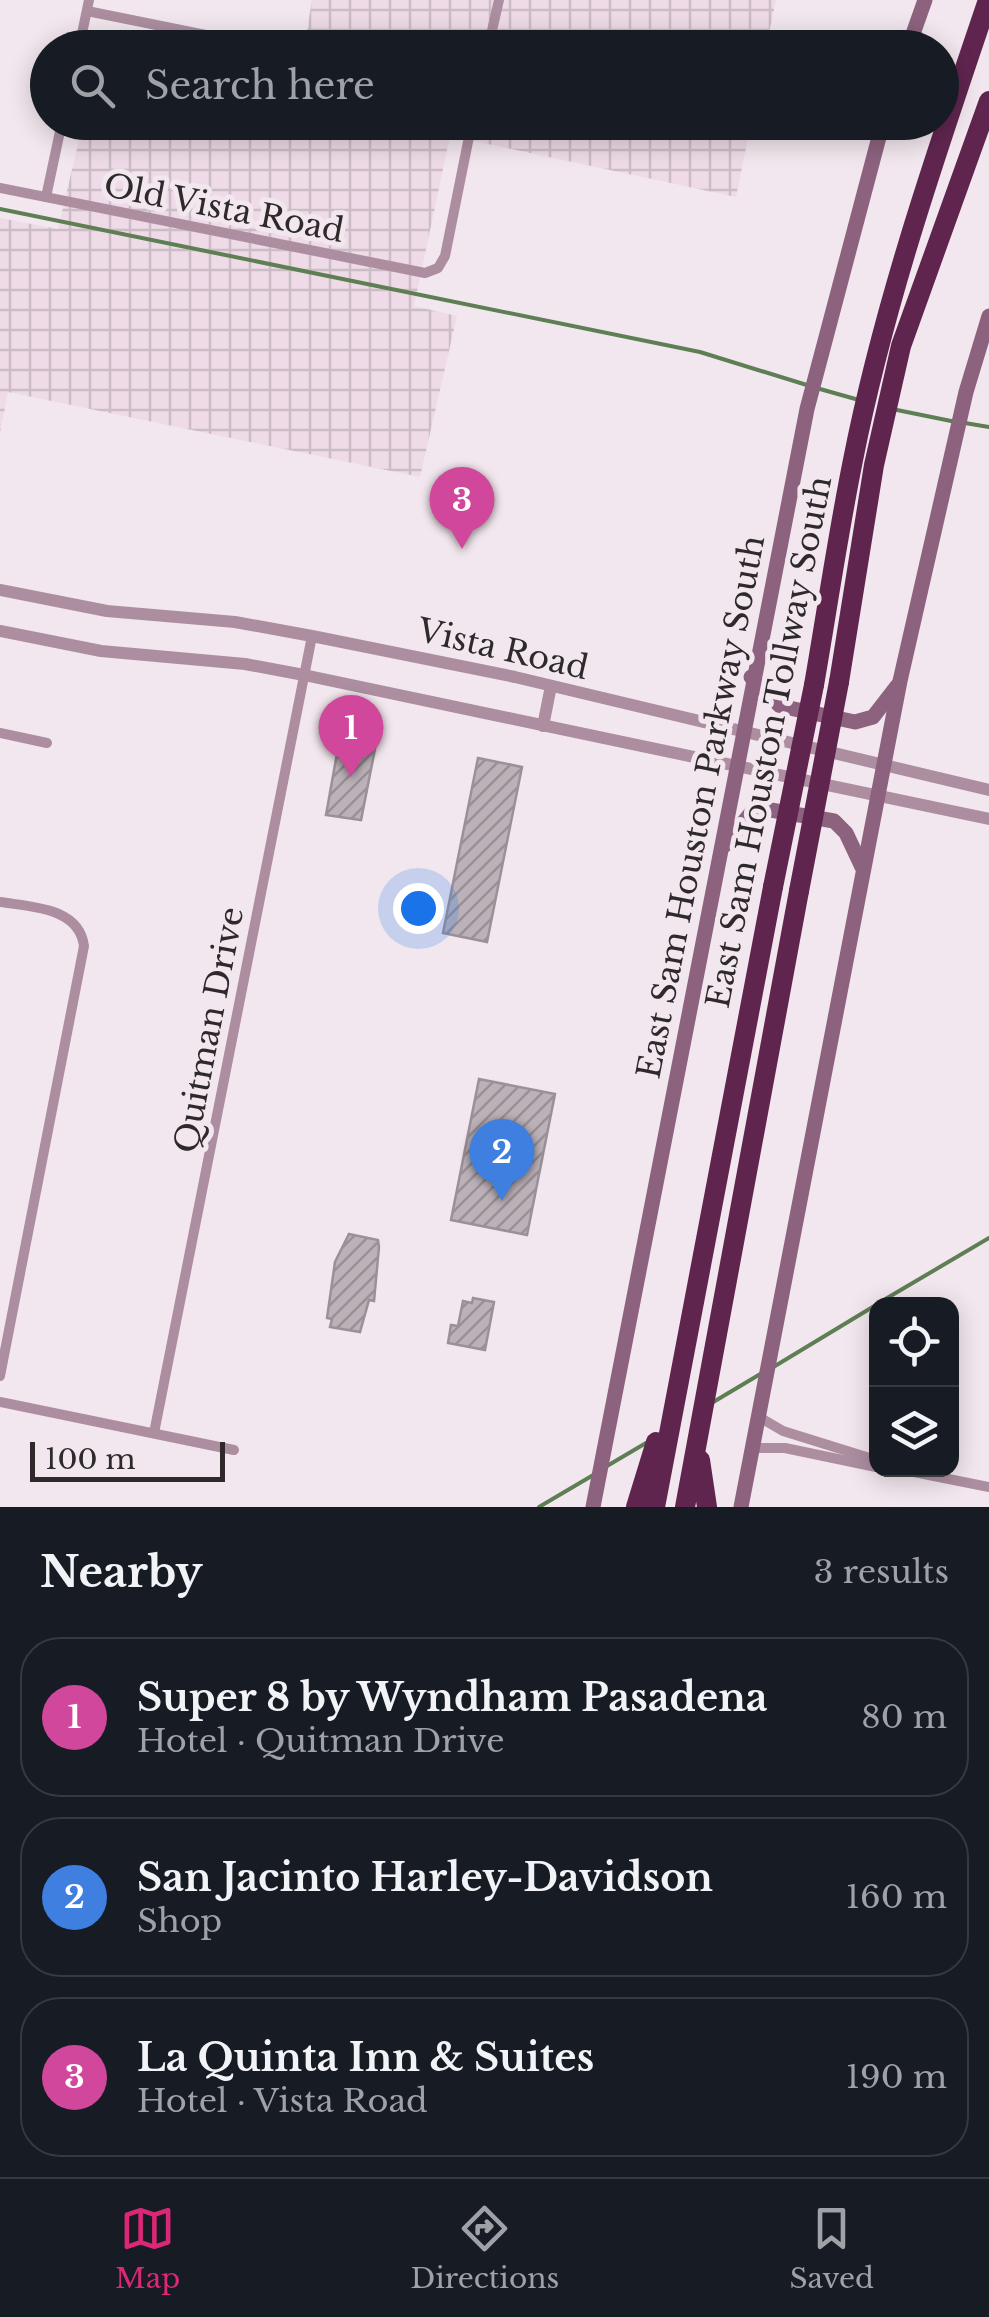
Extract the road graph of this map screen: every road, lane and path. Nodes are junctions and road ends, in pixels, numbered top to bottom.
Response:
1 (499, 0) edge
2 (925, 0) edge
3 (986, 0) edge
4 (88, 6) edge
5 (192, 30) edge
6 (492, 30) edge
7 (914, 30) edge
8 (959, 85) edge
9 (989, 101) edge
10 (989, 124) edge
11 (58, 140) edge
12 (468, 140) edge
13 (877, 140) edge
14 (940, 140) edge
15 (974, 141) junction
16 (0, 188) edge
17 (46, 197) junction
18 (989, 316) edge
19 (891, 346) junction
20 (0, 590) edge
21 (0, 631) edge
22 (312, 636) junction
23 (304, 675) junction
24 (751, 677) junction
25 (900, 680) junction
26 (551, 686) junction
27 (542, 726) junction
28 (741, 732) junction
29 (0, 733) edge
30 (47, 743) dead end
31 (736, 767) junction
32 (886, 768) junction
33 (989, 790) edge
34 (879, 798) junction
35 (989, 819) edge
36 (718, 859) junction
37 (862, 867) junction
38 (4, 902) edge
39 (0, 1376) edge
40 (0, 1402) edge
41 (760, 1412) junction
42 (154, 1434) junction
43 (752, 1448) junction
44 (234, 1450) dead end
45 (698, 1461) junction
46 (869, 1462) edge
47 (869, 1463) edge
48 (939, 1477) edge
49 (652, 1479) junction
50 (989, 1487) edge
51 (593, 1507) edge
52 (636, 1507) edge
53 (655, 1507) edge
54 (685, 1507) edge
55 (706, 1507) edge
56 (741, 1507) edge

1 - 6 street
2 - 7 main road
3 - 8 highway, East Sam Houston Tollway South
4 - 5 street
9 - 15 highway, East Sam Houston Tollway South
10 - 15 highway
11 - 17 street
12 - 17 street, Old Vista Road
13 - 24 main road, East Sam Houston Parkway South
14 - 19 highway, East Sam Houston Tollway South
15 - 19 highway, East Sam Houston Tollway South
16 - 17 street, Old Vista Road
18 - 25 main road
19 - 45 highway, East Sam Houston Tollway South, bridge
19 - 49 highway, East Sam Houston Tollway South, bridge
20 - 22 street, Vista Road
21 - 23 street, Vista Road
22 - 23 street, Quitman Drive
22 - 26 street, Vista Road
23 - 27 street, Vista Road
23 - 42 street, Quitman Drive
24 - 25 main road
24 - 28 main road, East Sam Houston Parkway South
25 - 32 main road
26 - 27 street
26 - 28 street, Vista Road
27 - 31 street, Vista Road
28 - 31 main road, East Sam Houston Parkway South
28 - 32 street, Vista Road
29 - 30 street
31 - 34 street, Vista Road
31 - 36 main road, East Sam Houston Parkway South
32 - 33 street, Vista Road
32 - 34 main road
34 - 35 street, Vista Road
34 - 37 main road
36 - 37 main road
36 - 51 main road, East Sam Houston Parkway South
37 - 41 main road
38 - 39 street
40 - 42 street
41 - 43 main road
41 - 46 street
42 - 44 street
43 - 47 street
43 - 56 main road
45 - 54 highway, East Sam Houston Tollway South
45 - 55 highway
48 - 50 street
49 - 52 highway
49 - 53 highway

